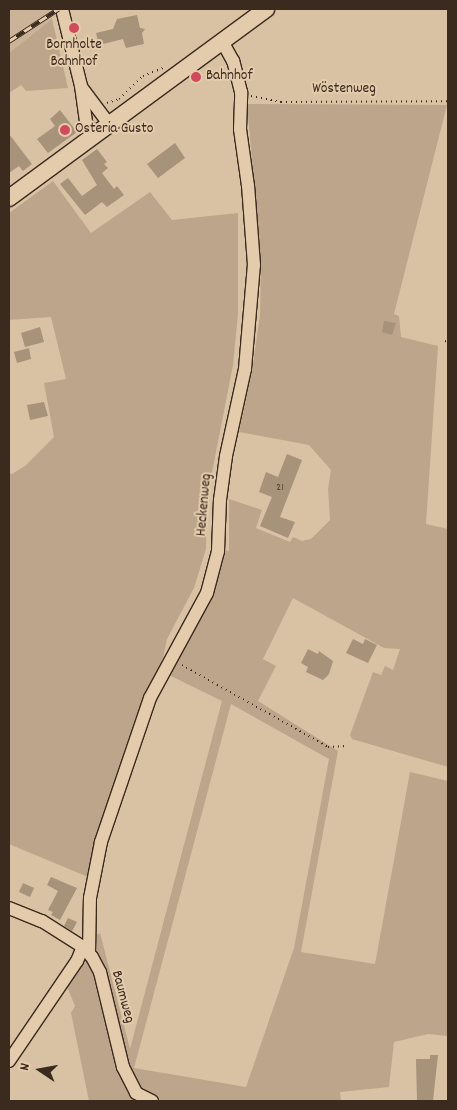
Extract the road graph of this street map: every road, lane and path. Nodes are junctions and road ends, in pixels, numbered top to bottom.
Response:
1 (62, 9) edge
2 (266, 9) edge
3 (222, 41) junction
4 (81, 86) junction
5 (241, 92) junction
6 (448, 101) edge
7 (109, 124) junction
8 (95, 135) junction
9 (9, 198) edge
10 (445, 341) dead end
11 (448, 342) edge
12 (171, 659) junction
13 (346, 746) dead end
14 (9, 908) edge
15 (86, 950) junction
16 (9, 1061) edge
17 (152, 1101) edge

1 - 4 street
2 - 3 main road
3 - 5 street, Heckenweg
3 - 7 main road
4 - 7 street
4 - 8 street
5 - 6 path, Wöstenweg
5 - 12 street, Heckenweg
7 - 8 main road
8 - 9 main road
10 - 11 path
12 - 13 path
12 - 15 street, Heckenweg
14 - 15 street
15 - 16 street
15 - 17 street, Baumweg

